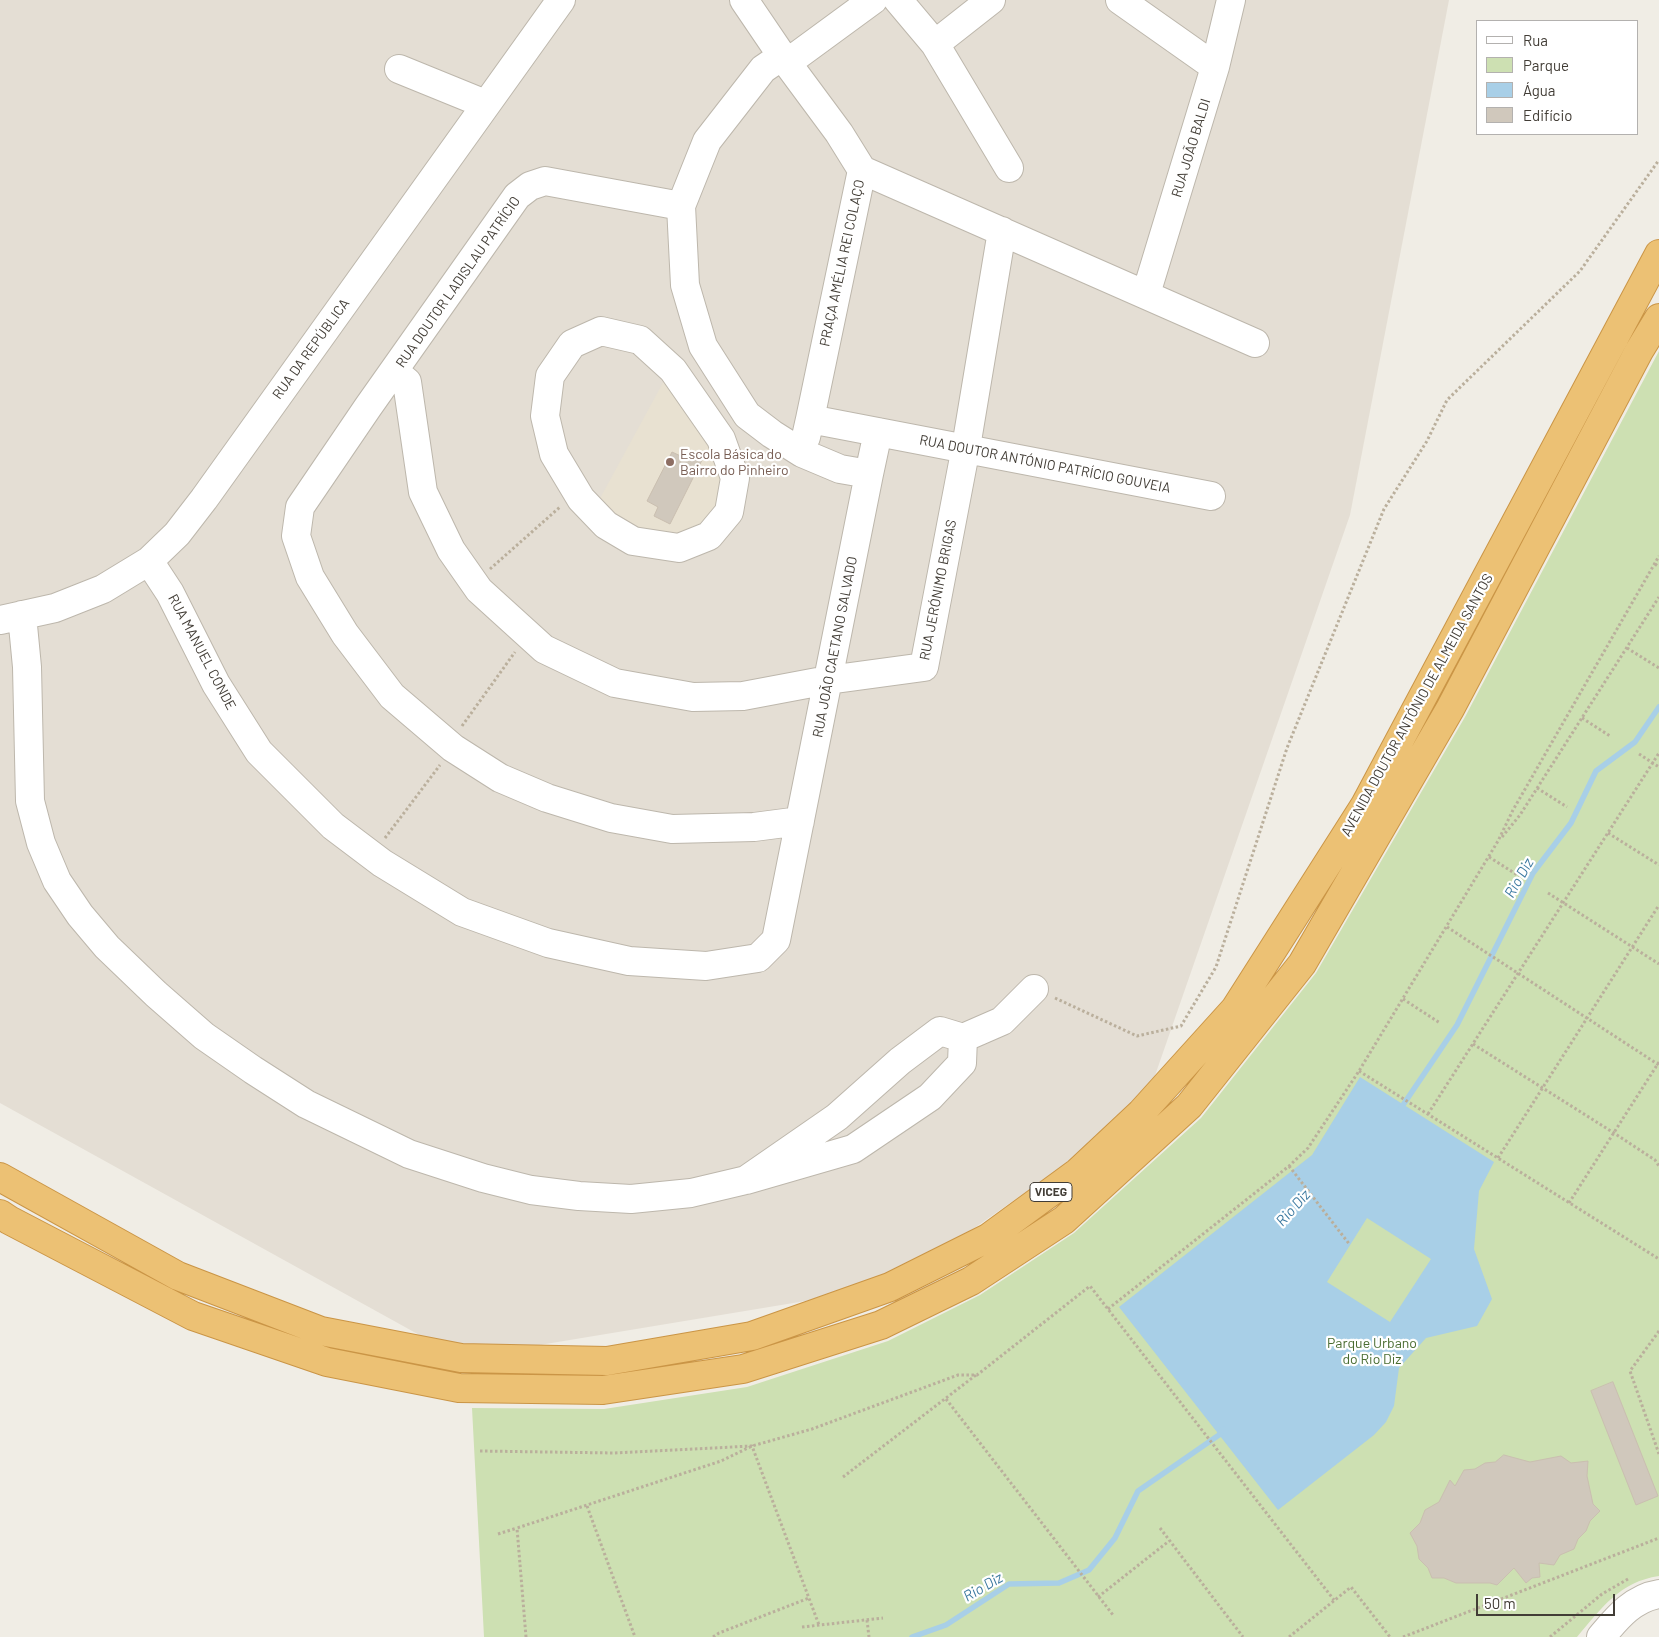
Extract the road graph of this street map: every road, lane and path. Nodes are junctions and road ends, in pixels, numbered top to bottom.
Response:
1 (561, 0) edge
2 (744, 0) edge
3 (874, 0) edge
4 (898, 0) edge
5 (991, 0) edge
6 (1120, 0) edge
7 (1231, 0) edge
8 (935, 44) junction
9 (785, 60) junction
10 (1215, 67) junction
11 (399, 69) dead end
12 (485, 104) junction
13 (1659, 160) edge
14 (1009, 168) dead end
15 (862, 170) junction
16 (681, 206) junction
17 (1002, 231) junction
18 (1659, 254) edge
19 (1146, 294) junction
20 (1659, 318) edge
21 (1255, 343) dead end
22 (703, 346) junction
23 (673, 370) junction
24 (394, 371) junction
25 (747, 416) junction
26 (810, 418) junction
27 (878, 432) junction
28 (721, 439) junction
29 (966, 448) junction
30 (802, 453) junction
31 (869, 474) junction
32 (576, 492) junction
33 (1211, 496) dead end
34 (1659, 556) edge
35 (149, 560) junction
36 (1657, 564) edge
37 (1659, 567) edge
38 (474, 583) junction
39 (1659, 597) edge
40 (11, 618) edge
41 (528, 634) junction
42 (1627, 648) junction
43 (1659, 668) edge
44 (828, 680) junction
45 (1582, 718) junction
46 (1610, 736) dead end
47 (450, 746) junction
48 (1659, 753) edge
49 (1639, 754) dead end
50 (1653, 763) junction
51 (1659, 766) edge
52 (1537, 788) junction
53 (1567, 807) dead end
54 (800, 821) junction
55 (1608, 833) junction
56 (1498, 841) junction
57 (372, 856) junction
58 (1489, 857) junction
59 (1659, 865) edge
60 (1519, 876) dead end
61 (1548, 894) dead end
62 (1563, 903) junction
63 (1659, 905) edge
64 (1447, 927) junction
65 (1632, 947) junction
66 (1659, 964) edge
67 (1518, 974) junction
68 (1034, 989) joint
69 (1403, 999) junction
70 (1587, 1017) junction
71 (1440, 1023) dead end
72 (963, 1038) junction
73 (1473, 1044) junction
74 (1659, 1064) edge
75 (1359, 1070) junction
76 (1542, 1088) junction
77 (1428, 1114) junction
78 (1614, 1132) junction
79 (1498, 1158) junction
80 (1289, 1166) junction
81 (1659, 1166) edge
82 (0, 1177) edge
83 (746, 1180) junction
84 (1569, 1203) junction
85 (0, 1214) edge
86 (1350, 1245) dead end
87 (1659, 1260) edge
88 (1108, 1309) junction
89 (1659, 1331) edge
90 (977, 1375) junction
91 (946, 1399) junction
92 (752, 1446) junction
93 (480, 1451) dead end
94 (1659, 1454) edge
95 (843, 1477) dead end
96 (587, 1506) junction
97 (517, 1528) junction
98 (1160, 1528) dead end
99 (498, 1534) dead end
100 (1659, 1538) edge
101 (1169, 1541) junction
102 (1633, 1578) dead end
103 (1659, 1594) edge
104 (1098, 1597) junction
105 (810, 1598) junction
106 (1334, 1600) junction
107 (1112, 1615) dead end
108 (883, 1618) dead end
109 (867, 1620) junction
110 (819, 1625) junction
111 (802, 1627) dead end
112 (526, 1637) edge
113 (635, 1637) edge
114 (713, 1637) edge
115 (869, 1637) edge
116 (1243, 1637) edge
117 (1289, 1637) edge
118 (1390, 1637) edge
119 (1403, 1637) edge
120 (1550, 1637) edge
121 (1601, 1637) edge

1 - 12 street, RUA DA REPÚBLICA
2 - 9 street
3 - 9 street
4 - 8 street
5 - 8 street
6 - 10 street
7 - 10 street, RUA JOÃO BALDI
8 - 14 street
9 - 15 street
9 - 16 street
10 - 19 street, RUA JOÃO BALDI
11 - 12 street
12 - 35 street, RUA DA REPÚBLICA
13 - 68 path
15 - 17 street, PRAÇA AMÉLIA REI COLAÇO
15 - 26 street, PRAÇA AMÉLIA REI COLAÇO
16 - 22 street
16 - 24 street, RUA DOUTOR LADISLAU PATRÍCIO
17 - 19 street, PRAÇA AMÉLIA REI COLAÇO
17 - 29 street
18 - 82 highway, AVENIDA DOUTOR ANTÓNIO DE ALMEIDA SANTOS / VICEG
19 - 21 street, PRAÇA AMÉLIA REI COLAÇO
20 - 85 highway, AVENIDA DOUTOR ANTÓNIO DE ALMEIDA SANTOS / VICEG
22 - 23 street
22 - 25 street
23 - 28 street
23 - 32 street
24 - 38 street
24 - 47 street, RUA DOUTOR LADISLAU PATRÍCIO
25 - 28 street
25 - 30 street
26 - 27 street, RUA DOUTOR ANTÓNIO PATRÍCIO GOUVEIA
26 - 30 street
27 - 29 street, RUA DOUTOR ANTÓNIO PATRÍCIO GOUVEIA
27 - 31 street
28 - 32 street
29 - 33 street, RUA DOUTOR ANTÓNIO PATRÍCIO GOUVEIA
29 - 44 street, RUA JERÓNIMO BRIGAS
30 - 31 street
31 - 44 street, RUA JOÃO CAETANO SALVADO
32 - 38 path
34 - 36 path
35 - 40 street, RUA DA REPÚBLICA
35 - 57 street, RUA MANUEL CONDE
36 - 37 path
36 - 56 path
38 - 41 street
39 - 42 path
40 - 83 street
41 - 44 street
41 - 47 path
42 - 43 path
42 - 45 path
44 - 54 street, RUA JOÃO CAETANO SALVADO
45 - 46 path
45 - 52 path
47 - 54 street
47 - 57 path
48 - 50 path
49 - 50 path
50 - 51 path
50 - 55 path
52 - 53 path
52 - 56 path
54 - 57 street, RUA MANUEL CONDE
55 - 59 path
55 - 62 path
56 - 58 path
58 - 60 path
58 - 64 path
61 - 62 path
62 - 65 path
62 - 67 path
63 - 65 path
64 - 67 path
64 - 69 path
65 - 66 path
65 - 70 path
67 - 70 path
67 - 73 path
68 - 72 street
69 - 71 path
69 - 75 path
70 - 74 path
70 - 76 path
72 - 83 street
72 - 83 street
73 - 76 path
73 - 77 path
74 - 78 path
75 - 77 path
75 - 80 path
76 - 78 path
76 - 79 path
77 - 79 path
78 - 81 path
78 - 84 path
79 - 84 path
80 - 86 path
80 - 88 path
84 - 87 path
88 - 90 path
88 - 106 path
89 - 94 path
90 - 91 path
90 - 92 path
91 - 95 path
91 - 104 path
92 - 93 path
92 - 96 path
92 - 105 path
96 - 97 path
96 - 113 path
97 - 99 path
97 - 112 path
98 - 101 path
100 - 119 path
101 - 104 path
101 - 116 path
102 - 120 path
103 - 121 street
104 - 107 path
105 - 110 path
105 - 114 path
106 - 117 path
106 - 118 path
108 - 109 path
109 - 110 path
109 - 115 path
110 - 111 path

